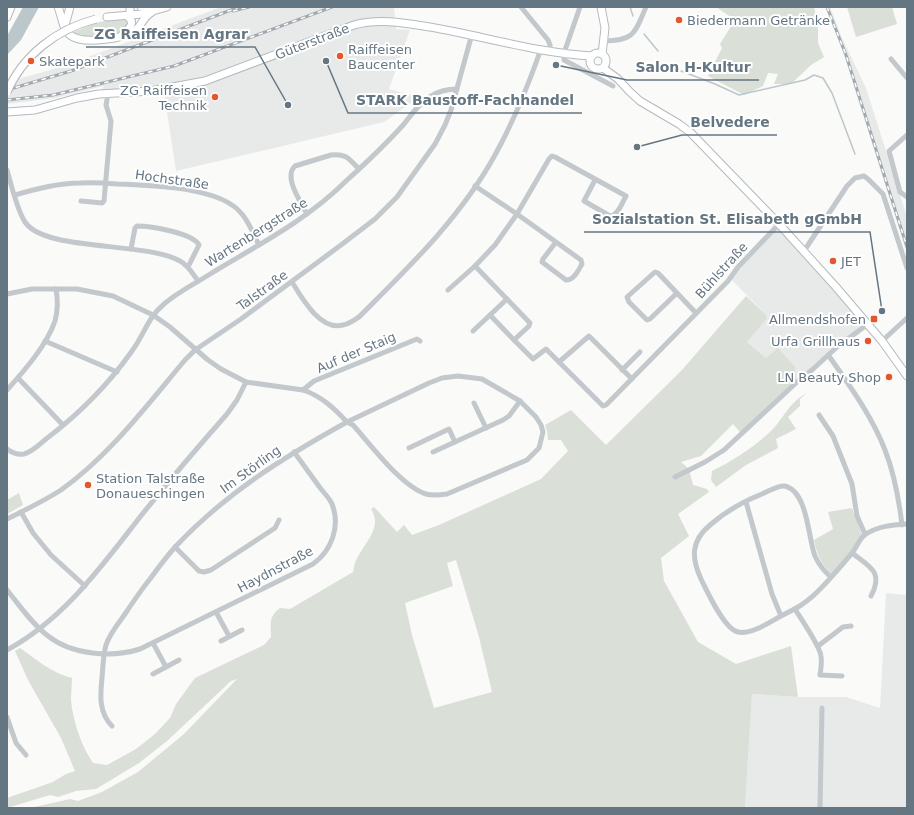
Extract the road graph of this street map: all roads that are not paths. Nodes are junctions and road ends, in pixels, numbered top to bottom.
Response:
1 (11, 7) edge
2 (58, 7) edge
3 (70, 7) edge
4 (167, 7) edge
5 (521, 7) edge
6 (580, 7) edge
7 (601, 7) edge
8 (646, 7) edge
9 (148, 9) edge
10 (62, 11) edge
11 (129, 12) edge
12 (7, 17) edge
13 (65, 27) junction
14 (472, 34) junction
15 (114, 38) junction
16 (604, 41) junction
17 (541, 49) junction
18 (550, 51) junction
19 (564, 53) junction
20 (595, 56) junction
21 (891, 59) dead end
22 (604, 65) junction
23 (907, 78) edge
24 (613, 86) dead end
25 (457, 89) junction
26 (7, 92) edge
27 (108, 94) junction
28 (7, 112) edge
29 (907, 136) edge
30 (359, 169) junction
31 (7, 170) edge
32 (595, 180) junction
33 (106, 183) junction
34 (475, 186) junction
35 (15, 195) junction
36 (907, 197) edge
37 (81, 201) dead end
38 (307, 214) junction
39 (517, 214) junction
40 (779, 224) junction
41 (556, 242) junction
42 (259, 245) junction
43 (131, 248) junction
44 (804, 251) junction
45 (474, 266) junction
46 (188, 267) junction
47 (907, 268) edge
48 (198, 281) junction
49 (292, 282) junction
50 (56, 289) junction
51 (448, 290) dead end
52 (677, 293) junction
53 (7, 294) edge
54 (507, 299) junction
55 (696, 313) junction
56 (152, 315) junction
57 (490, 315) junction
58 (907, 318) edge
59 (868, 324) junction
60 (473, 331) dead end
61 (514, 340) junction
62 (45, 341) junction
63 (420, 341) dead end
64 (882, 341) junction
65 (195, 350) junction
66 (640, 352) dead end
67 (829, 356) junction
68 (559, 362) junction
69 (622, 370) junction
70 (117, 372) junction
71 (907, 376) edge
72 (18, 378) junction
73 (632, 379) junction
74 (246, 382) junction
75 (7, 390) edge
76 (303, 390) junction
77 (520, 401) junction
78 (474, 403) dead end
79 (819, 415) dead end
80 (347, 422) junction
81 (63, 425) junction
82 (486, 428) junction
83 (455, 442) junction
84 (409, 448) dead end
85 (7, 449) edge
86 (294, 452) junction
87 (433, 452) dead end
88 (675, 476) dead end
89 (746, 502) junction
90 (21, 512) junction
91 (7, 519) edge
92 (279, 520) dead end
93 (904, 524) edge
94 (865, 534) junction
95 (175, 547) junction
96 (852, 553) junction
97 (831, 577) junction
98 (85, 586) junction
99 (7, 590) edge
100 (871, 596) dead end
101 (795, 609) junction
102 (216, 612) junction
103 (781, 616) junction
104 (851, 626) dead end
105 (40, 628) junction
106 (242, 630) dead end
107 (229, 636) junction
108 (221, 640) dead end
109 (153, 643) junction
110 (818, 646) junction
111 (7, 650) edge
112 (104, 653) junction
113 (179, 660) dead end
114 (166, 667) junction
115 (154, 674) dead end
116 (842, 676) dead end
117 (822, 708) dead end
118 (7, 717) edge
119 (112, 726) dead end
120 (26, 755) dead end
121 (820, 808) edge

1 - 12 main road
2 - 10 main road
3 - 13 main road
4 - 9 main road
5 - 18 street
6 - 19 street
7 - 16 main road
8 - 16 street
9 - 11 main road
9 - 15 main road
10 - 13 main road
11 - 15 main road
11 - 26 main road, bridge
13 - 15 main road
14 - 17 main road, Güterstraße
14 - 25 street, Talstraße
14 - 27 main road, Güterstraße
16 - 20 main road
17 - 18 main road, Güterstraße
17 - 34 street
18 - 19 main road, Güterstraße
19 - 20 main road, Güterstraße
19 - 24 street
20 - 22 main road
20 - 22 main road, Güterstraße
21 - 23 street
22 - 40 main road
25 - 30 street, Wartenbergstraße
25 - 49 street, Talstraße
27 - 28 main road, Güterstraße
27 - 33 street
29 - 36 street
30 - 38 street, Wartenbergstraße
30 - 38 street
31 - 35 street
32 - 32 street
32 - 39 street
33 - 35 street, Hochstraße
33 - 37 street
33 - 42 street, Hochstraße
34 - 39 street
34 - 49 street
35 - 43 street
38 - 42 street, Wartenbergstraße
39 - 41 street
39 - 45 street
40 - 44 main road
40 - 55 street, Bühlstraße
41 - 41 street
42 - 48 street, Wartenbergstraße
43 - 46 street
43 - 46 street
44 - 47 street
44 - 59 main road
45 - 51 street
45 - 54 street
46 - 48 street
48 - 56 street, Wartenbergstraße
49 - 65 street, Talstraße
50 - 53 street, Im Störling
50 - 56 street, Im Störling
50 - 62 street
52 - 52 street, Bühlstraße
52 - 55 street, Bühlstraße
54 - 57 street
54 - 61 street
55 - 73 street, Bühlstraße
56 - 65 street, Im Störling
56 - 70 street, Wartenbergstraße
57 - 60 street
57 - 61 street
58 - 64 street
59 - 64 main road
59 - 67 street
61 - 68 street, Bühlstraße
62 - 70 street
62 - 72 street
63 - 76 street, Auf der Staig
64 - 71 main road
65 - 74 street, Im Störling
65 - 90 street, Talstraße
66 - 69 street
67 - 88 street
67 - 93 street
68 - 69 street
68 - 73 street, Bühlstraße
69 - 73 street
70 - 81 street, Wartenbergstraße
72 - 75 street
72 - 81 street
74 - 76 street, Im Störling
74 - 98 street
76 - 80 street, Im Störling
77 - 80 street, Im Störling
77 - 80 street, Im Störling
77 - 82 street
78 - 82 street
79 - 94 street
80 - 86 street, Im Störling
81 - 85 street, Wartenbergstraße
82 - 83 street
83 - 84 street
83 - 87 street
86 - 95 street, Im Störling
86 - 102 street, Haydnstraße
89 - 97 street
89 - 103 street
89 - 103 street
90 - 91 street, Talstraße
90 - 98 street
92 - 95 street
93 - 94 street
94 - 96 street
95 - 112 street, Im Störling
96 - 97 street
96 - 100 street
97 - 101 street
98 - 105 street
99 - 105 street, Haydnstraße
101 - 103 street
101 - 110 street
102 - 107 street
102 - 109 street, Haydnstraße
104 - 110 street
105 - 111 street
105 - 112 street, Haydnstraße
106 - 107 street
107 - 108 street
109 - 112 street, Haydnstraße
109 - 114 street
110 - 116 street
112 - 119 street, Im Störling
113 - 114 street
114 - 115 street
117 - 121 street
118 - 120 street

